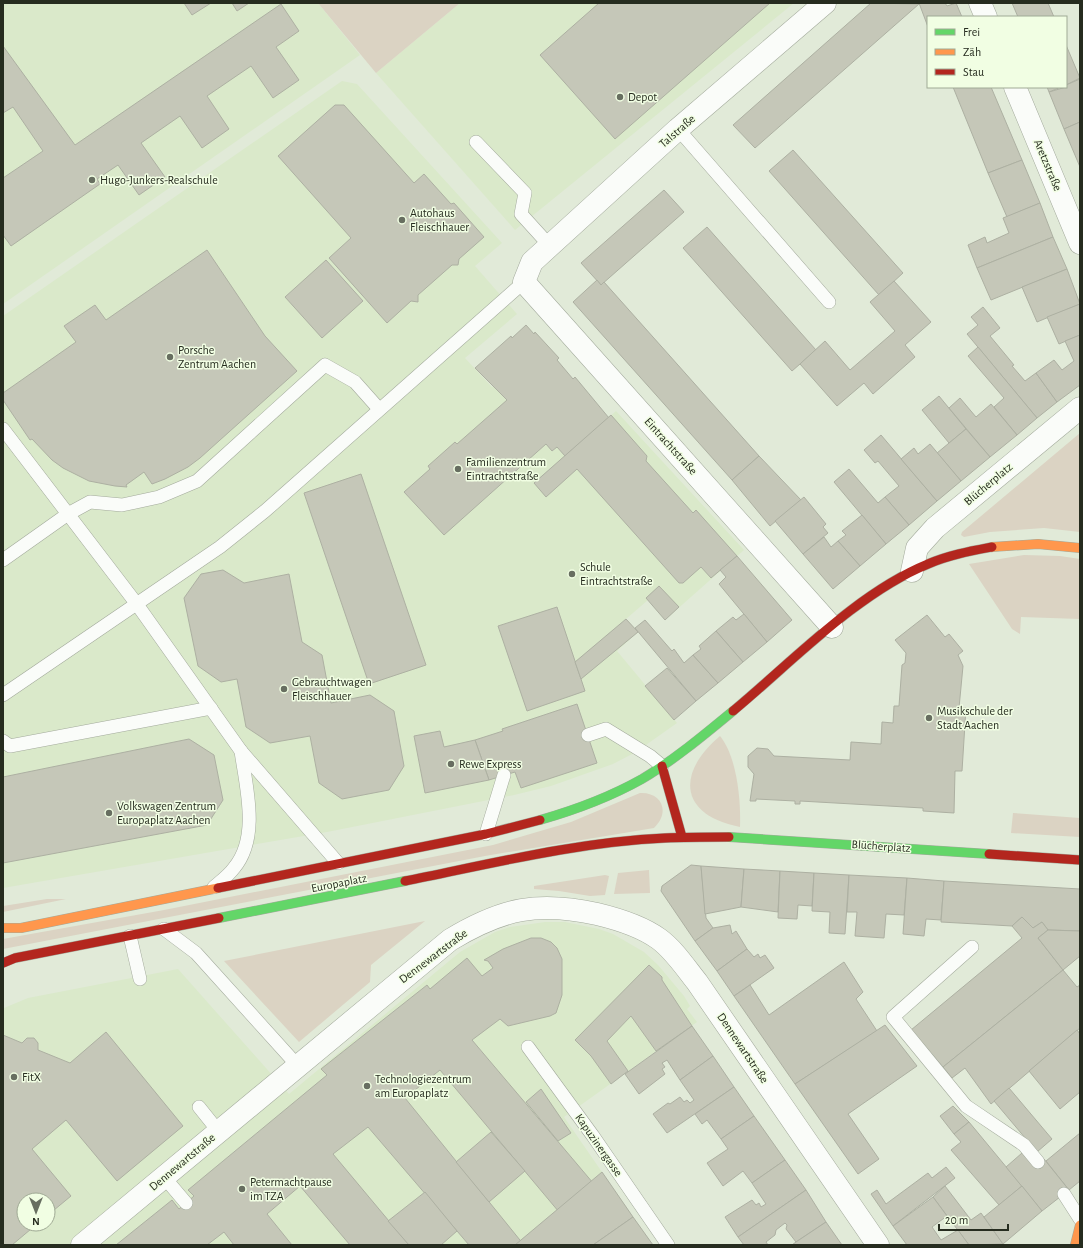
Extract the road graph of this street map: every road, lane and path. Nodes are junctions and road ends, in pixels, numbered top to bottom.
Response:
1 (825, 3) edge
2 (980, 3) edge
3 (986, 16) edge
4 (1015, 88) edge
5 (678, 129) junction
6 (476, 142) dead end
7 (1080, 243) edge
8 (550, 246) junction
9 (524, 282) junction
10 (829, 302) dead end
11 (1080, 408) edge
12 (379, 409) junction
13 (3, 429) edge
14 (68, 514) junction
15 (1080, 548) edge
16 (3, 560) edge
17 (912, 571) junction
18 (136, 603) junction
19 (832, 627) junction
20 (3, 695) edge
21 (211, 708) junction
22 (588, 735) dead end
23 (3, 740) edge
24 (241, 752) junction
25 (662, 766) junction
26 (504, 775) dead end
27 (486, 834) junction
28 (682, 837) junction
29 (1080, 860) edge
30 (338, 863) junction
31 (213, 888) junction
32 (3, 928) edge
33 (164, 929) junction
34 (130, 936) junction
35 (972, 947) dead end
36 (3, 963) edge
37 (140, 979) dead end
38 (528, 1047) dead end
39 (297, 1065) junction
40 (199, 1107) dead end
41 (219, 1132) junction
42 (1038, 1162) dead end
43 (164, 1177) junction
44 (1064, 1194) dead end
45 (186, 1203) dead end
46 (1080, 1219) edge
47 (1080, 1225) edge
48 (82, 1245) edge
49 (668, 1245) edge
50 (878, 1245) edge
51 (1075, 1245) edge

1 - 5 street, Talstraße
2 - 3 street
4 - 7 street, Aretzstraße
5 - 8 street, Talstraße
5 - 10 lane
6 - 8 lane
8 - 9 street, Talstraße
9 - 12 lane
9 - 19 street, Eintrachtstraße
11 - 17 street, Blücherplatz
12 - 14 lane
12 - 18 lane
13 - 14 lane
14 - 16 lane
14 - 18 lane
15 - 17 main road
17 - 19 main road
18 - 20 lane
18 - 21 lane
19 - 25 main road
21 - 23 lane
21 - 24 lane
22 - 25 lane
24 - 30 lane
24 - 31 lane
25 - 27 main road, Europaplatz
25 - 28 main road
26 - 27 lane
27 - 30 main road, Europaplatz
28 - 29 main road, Blücherplatz
28 - 33 main road, Europaplatz
30 - 31 main road, Europaplatz
31 - 32 main road, Europaplatz
33 - 34 main road, Europaplatz
33 - 39 lane
34 - 36 main road, Europaplatz
34 - 37 lane
35 - 42 lane
38 - 49 lane, Kapuzinergasse
39 - 41 street, Dennewartstraße
39 - 50 street, Dennewartstraße
40 - 41 lane
41 - 43 street, Dennewartstraße
43 - 45 lane
43 - 48 street, Dennewartstraße
44 - 46 lane
47 - 51 main road

